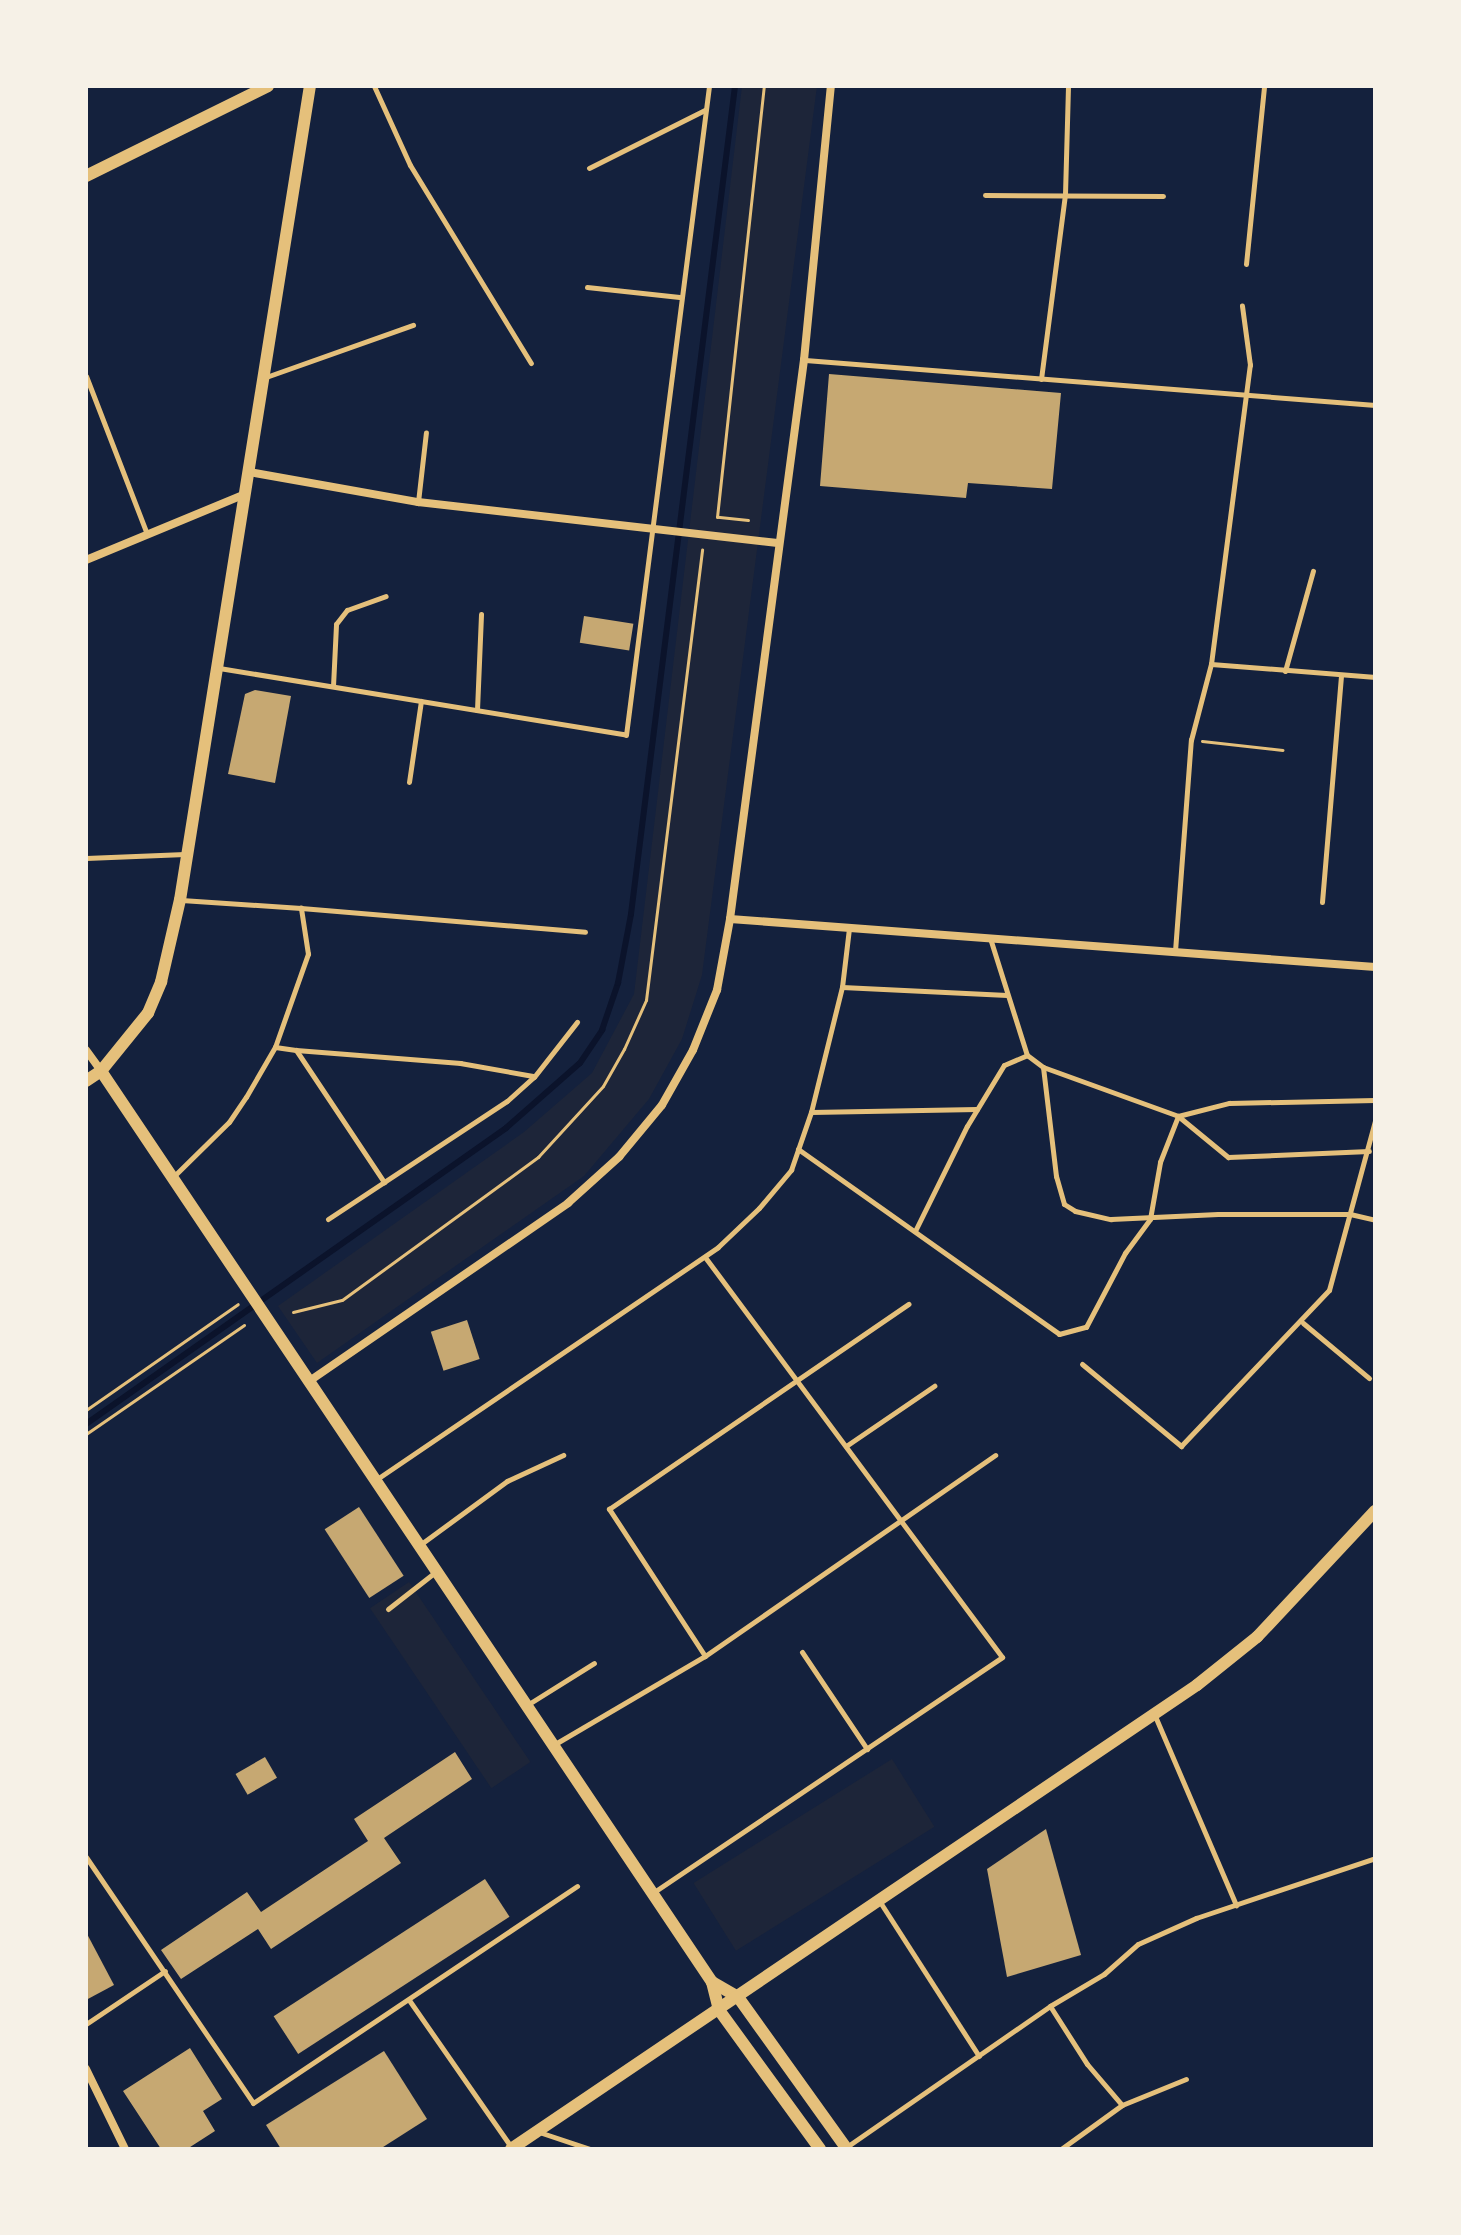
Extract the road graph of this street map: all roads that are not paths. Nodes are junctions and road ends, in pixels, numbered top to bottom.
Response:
1 (268, 86) edge
2 (310, 86) edge
3 (374, 86) edge
4 (709, 86) edge
5 (831, 86) edge
6 (1068, 86) edge
7 (1264, 86) edge
8 (705, 110) junction
9 (589, 168) dead end
10 (86, 176) edge
11 (1065, 194) junction
12 (985, 195) dead end
13 (1163, 196) dead end
14 (1246, 264) dead end
15 (587, 287) dead end
16 (679, 297) junction
17 (1242, 306) dead end
18 (413, 325) dead end
19 (804, 360) junction
20 (531, 363) dead end
21 (86, 376) edge
22 (265, 378) junction
23 (1041, 379) junction
24 (1245, 395) junction
25 (1375, 405) edge
26 (426, 432) dead end
27 (249, 472) junction
28 (246, 494) junction
29 (418, 502) junction
30 (653, 526) junction
31 (147, 534) junction
32 (778, 543) junction
33 (86, 560) edge
34 (1313, 571) dead end
35 (386, 596) dead end
36 (481, 614) dead end
37 (1211, 664) junction
38 (219, 667) junction
39 (1285, 671) junction
40 (1341, 676) junction
41 (1375, 677) edge
42 (333, 686) junction
43 (421, 701) junction
44 (477, 710) junction
45 (409, 782) dead end
46 (186, 854) junction
47 (86, 858) edge
48 (180, 900) junction
49 (1322, 902) dead end
50 (301, 908) junction
51 (730, 919) junction
52 (849, 928) junction
53 (585, 932) dead end
54 (990, 938) junction
55 (1175, 951) junction
56 (1375, 967) edge
57 (842, 987) junction
58 (1007, 995) junction
59 (577, 1022) dead end
60 (275, 1047) junction
61 (86, 1050) edge
62 (296, 1050) junction
63 (1027, 1055) junction
64 (1043, 1067) junction
65 (101, 1071) junction
66 (534, 1077) junction
67 (86, 1081) edge
68 (1375, 1100) edge
69 (978, 1109) junction
70 (811, 1112) junction
71 (1178, 1116) junction
72 (1375, 1121) edge
73 (798, 1149) junction
74 (1369, 1151) junction
75 (172, 1178) junction
76 (384, 1182) junction
77 (1350, 1214) junction
78 (328, 1219) dead end
79 (1150, 1219) junction
80 (1375, 1220) edge
81 (915, 1231) junction
82 (705, 1257) junction
83 (908, 1304) dead end
84 (1303, 1323) junction
85 (1082, 1364) dead end
86 (1369, 1378) dead end
87 (798, 1381) junction
88 (308, 1382) junction
89 (934, 1386) dead end
90 (846, 1446) junction
91 (563, 1455) dead end
92 (995, 1455) dead end
93 (377, 1479) junction
94 (1375, 1511) edge
95 (899, 1524) junction
96 (421, 1544) junction
97 (438, 1570) junction
98 (388, 1609) dead end
99 (802, 1652) dead end
100 (705, 1656) junction
101 (594, 1663) dead end
102 (526, 1705) junction
103 (1155, 1716) junction
104 (553, 1746) junction
105 (867, 1749) junction
106 (86, 1857) edge
107 (1375, 1858) edge
108 (577, 1886) dead end
109 (653, 1892) junction
110 (880, 1902) junction
111 (1236, 1905) junction
112 (165, 1971) junction
113 (712, 1982) junction
114 (738, 1997) junction
115 (409, 2000) junction
116 (1050, 2006) junction
117 (719, 2010) junction
118 (86, 2024) edge
119 (979, 2056) junction
120 (86, 2069) edge
121 (1186, 2079) dead end
122 (1122, 2105) junction
123 (538, 2132) junction
124 (125, 2149) edge
125 (511, 2149) edge
126 (590, 2149) edge
127 (820, 2149) edge
128 (846, 2149) edge
129 (1061, 2149) edge

1 - 10 street
2 - 22 street
3 - 20 lane
4 - 8 lane
5 - 19 street
6 - 11 lane
7 - 14 lane
8 - 9 lane
8 - 16 lane
11 - 12 lane
11 - 13 lane
11 - 23 lane
15 - 16 lane
16 - 30 lane
17 - 24 lane
18 - 22 lane
19 - 23 lane
19 - 32 street
21 - 31 lane
22 - 27 street
23 - 24 lane
24 - 25 lane
24 - 37 lane
26 - 29 lane
27 - 28 street
27 - 29 street
28 - 31 street
28 - 38 street
29 - 30 street
30 - 32 street
30 - 44 lane
31 - 33 street
32 - 51 street
34 - 39 lane
35 - 42 lane
36 - 44 lane
37 - 39 lane
37 - 55 lane
38 - 42 lane
38 - 46 street
39 - 40 lane
40 - 41 lane
40 - 49 lane
42 - 43 lane
43 - 44 lane
43 - 45 lane
46 - 47 lane
46 - 48 street
48 - 50 lane
48 - 65 street
50 - 53 lane
50 - 60 lane
51 - 52 street
51 - 88 street
52 - 54 street
52 - 57 lane
54 - 55 street
54 - 58 lane
55 - 56 street
57 - 58 lane
57 - 70 lane
58 - 63 lane
59 - 66 lane
60 - 62 lane
60 - 75 lane
61 - 65 street
62 - 66 lane
62 - 76 lane
63 - 64 lane
63 - 69 lane
64 - 71 lane
64 - 79 lane
65 - 67 street
65 - 75 street
66 - 76 lane
68 - 71 lane
69 - 70 lane
69 - 81 lane
70 - 73 lane
71 - 74 lane
71 - 79 lane
72 - 74 lane
73 - 81 lane
73 - 82 lane
74 - 77 lane
75 - 88 street
76 - 78 lane
77 - 79 lane
77 - 80 lane
77 - 84 lane
79 - 81 lane
82 - 87 lane
82 - 93 lane
83 - 87 lane
84 - 85 lane
84 - 86 lane
87 - 90 lane
87 - 100 lane
88 - 93 street
89 - 90 lane
90 - 95 lane
91 - 96 lane
92 - 95 lane
93 - 96 street
94 - 103 street
95 - 100 lane
95 - 105 lane
96 - 97 street
97 - 98 lane
97 - 102 street
99 - 105 lane
100 - 104 lane
101 - 102 lane
102 - 104 street
103 - 110 street
103 - 111 lane
104 - 109 street
105 - 109 lane
106 - 112 lane
107 - 111 lane
108 - 115 lane
109 - 113 street
110 - 114 street
110 - 119 lane
111 - 116 lane
112 - 115 lane
112 - 118 lane
113 - 114 street
113 - 117 street
114 - 117 street
114 - 128 street
115 - 125 lane
116 - 119 lane
116 - 122 lane
117 - 123 street
117 - 127 street
119 - 128 lane
120 - 124 street
121 - 122 lane
122 - 129 lane
123 - 125 street
123 - 126 lane

